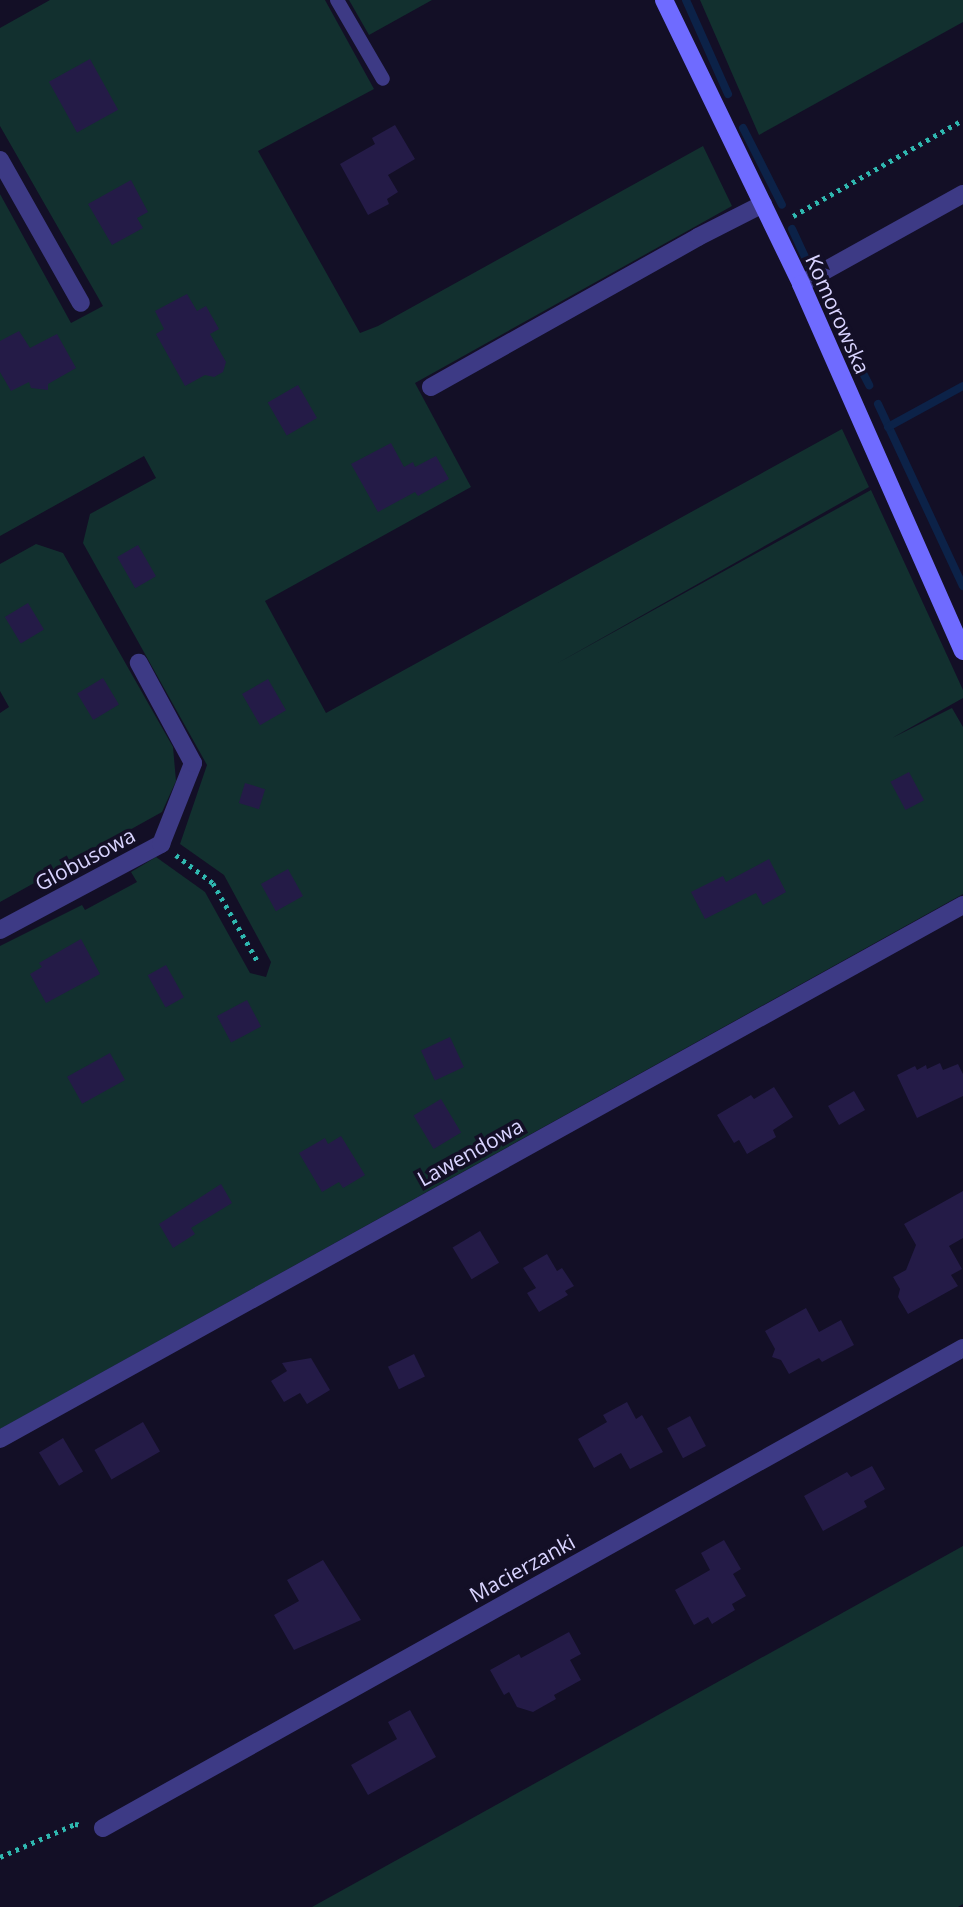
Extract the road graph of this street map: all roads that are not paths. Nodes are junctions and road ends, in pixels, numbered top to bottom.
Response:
1 (337, 0) edge
2 (664, 0) edge
3 (383, 79) dead end
4 (0, 160) edge
5 (963, 194) edge
6 (763, 204) junction
7 (801, 284) junction
8 (81, 303) dead end
9 (431, 387) dead end
10 (958, 628) edge
11 (963, 651) edge
12 (138, 663) dead end
13 (963, 905) edge
14 (0, 930) edge
15 (963, 1348) edge
16 (0, 1439) edge
17 (103, 1828) road end

1 - 3 lane
2 - 6 street, Komorowska
4 - 8 street
5 - 7 street
6 - 7 street, Komorowska
6 - 9 street
7 - 10 street, Komorowska
10 - 11 street, Komorowska
12 - 14 street, Globusowa
13 - 16 street, Lawendowa
15 - 17 street, Macierzanki

